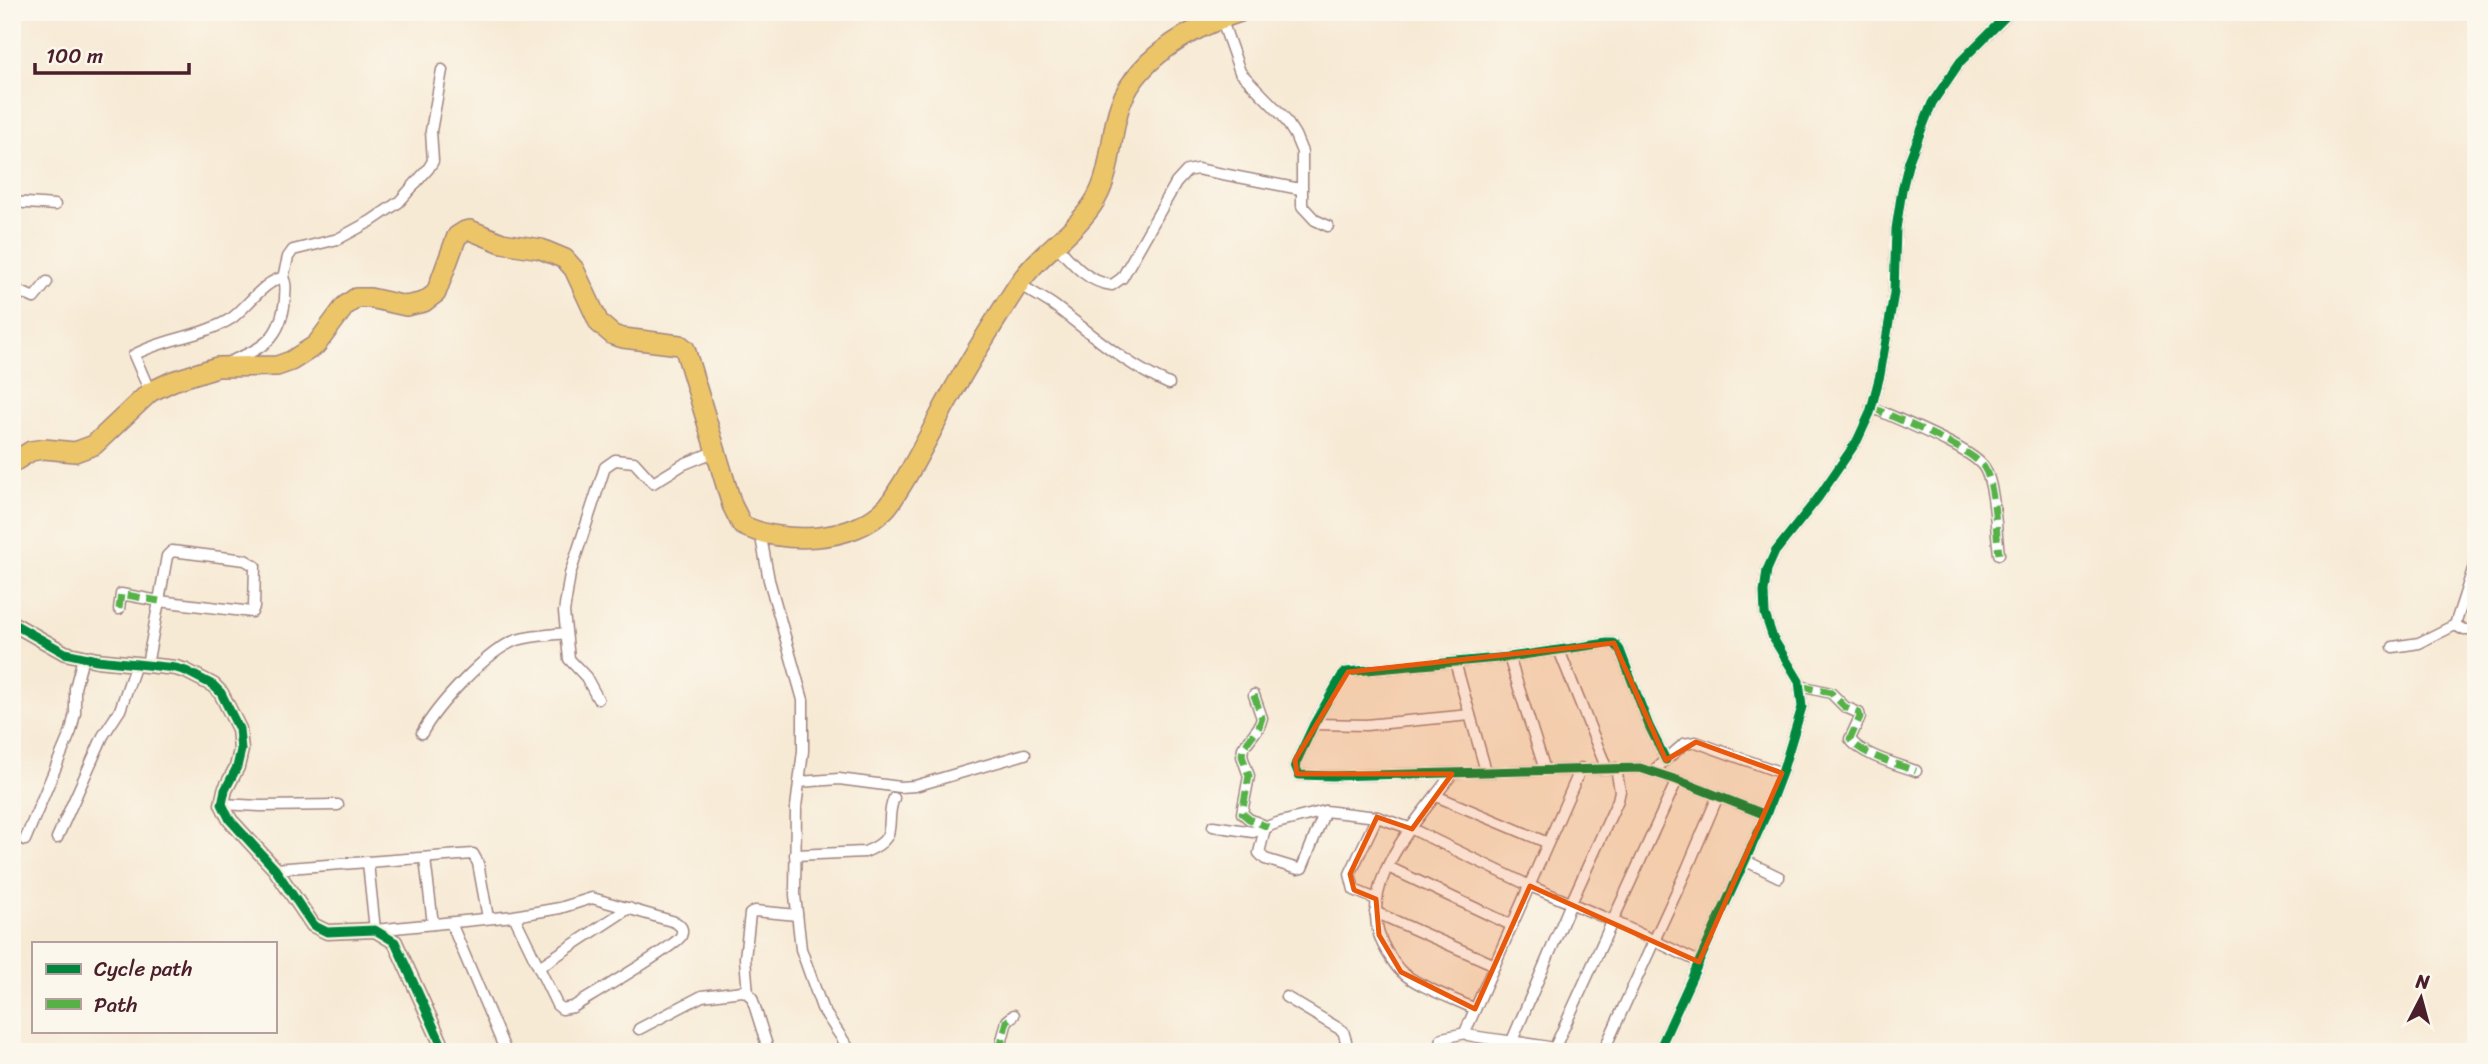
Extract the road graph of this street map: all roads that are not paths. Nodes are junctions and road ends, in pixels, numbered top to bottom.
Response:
1 (2010, 12) edge
2 (1230, 15) edge
3 (442, 70) dead end
4 (1300, 189) junction
5 (12, 202) edge
6 (55, 205) dead end
7 (1328, 226) dead end
8 (1056, 245) junction
9 (283, 278) junction
10 (47, 282) dead end
11 (1019, 284) junction
12 (12, 288) edge
13 (217, 367) junction
14 (1169, 384) dead end
15 (150, 392) junction
16 (1871, 407) junction
17 (716, 451) junction
18 (12, 463) edge
19 (760, 533) junction
20 (1999, 554) dead end
21 (2476, 560) edge
22 (159, 601) junction
23 (120, 609) dead end
24 (12, 623) edge
25 (2455, 625) junction
26 (2476, 630) edge
27 (566, 633) junction
28 (2393, 647) dead end
29 (1559, 650) junction
30 (1509, 657) junction
31 (83, 658) junction
32 (1455, 662) junction
33 (142, 664) junction
34 (1800, 686) junction
35 (1254, 695) dead end
36 (598, 699) dead end
37 (1470, 715) junction
38 (1314, 724) junction
39 (422, 733) dead end
40 (1026, 754) dead end
41 (1666, 760) junction
42 (1611, 767) junction
43 (1581, 768) junction
44 (1545, 770) junction
45 (1486, 771) junction
46 (1653, 771) junction
47 (1916, 771) dead end
48 (1452, 774) junction
49 (1782, 774) junction
50 (1677, 780) junction
51 (799, 782) junction
52 (1436, 796) junction
53 (1718, 796) junction
54 (894, 799) dead end
55 (222, 804) junction
56 (338, 805) dead end
57 (1325, 811) junction
58 (1766, 815) junction
59 (1377, 817) junction
60 (1213, 826) dead end
61 (1267, 828) junction
62 (1412, 829) junction
63 (57, 838) dead end
64 (25, 840) dead end
65 (1548, 844) junction
66 (795, 855) junction
67 (425, 859) junction
68 (1746, 861) junction
69 (368, 863) junction
70 (1388, 867) junction
71 (275, 869) junction
72 (1779, 877) dead end
73 (1530, 886) junction
74 (1376, 899) junction
75 (1571, 903) junction
76 (629, 908) junction
77 (1375, 912) junction
78 (797, 915) junction
79 (514, 916) junction
80 (488, 918) junction
81 (1613, 921) junction
82 (451, 923) junction
83 (433, 924) junction
84 (1511, 925) junction
85 (375, 930) junction
86 (1654, 941) junction
87 (1699, 961) junction
88 (1495, 965) junction
89 (538, 967) junction
90 (748, 994) junction
91 (1286, 996) dead end
92 (1475, 1009) junction
93 (1014, 1015) dead end
94 (639, 1029) dead end
95 (1466, 1032) junction
96 (1489, 1039) junction
97 (1511, 1043) junction
98 (1555, 1047) junction
99 (1535, 1049) edge
100 (445, 1052) edge
101 (506, 1052) edge
102 (769, 1052) edge
103 (851, 1052) edge
104 (999, 1052) edge
105 (1125, 1052) edge
106 (1132, 1052) edge
107 (1342, 1052) edge
108 (1439, 1052) edge
109 (1488, 1052) edge
110 (1569, 1052) edge
111 (1603, 1052) edge
112 (1658, 1052) edge

1 - 16 street
2 - 4 street
2 - 8 highway
3 - 9 street
4 - 7 street
4 - 8 street
5 - 6 street
8 - 11 highway
9 - 13 street
9 - 15 street
10 - 12 street
11 - 14 street
11 - 19 highway
13 - 15 highway
13 - 17 highway
15 - 18 highway
16 - 20 street
16 - 34 street
17 - 19 highway
17 - 27 street
19 - 51 street
21 - 25 street
22 - 22 street
22 - 23 street
22 - 33 street
24 - 31 street
25 - 26 street
25 - 28 street
27 - 36 street
27 - 39 street
29 - 30 street
29 - 41 street
29 - 42 street
30 - 32 street
30 - 44 street
31 - 33 street
31 - 64 street
32 - 37 street
32 - 38 street
33 - 55 street
33 - 63 street
34 - 47 street
34 - 49 street
35 - 61 street
37 - 38 street
37 - 45 street
38 - 48 street
40 - 51 street
41 - 46 street
41 - 49 street
42 - 43 street
42 - 46 street
42 - 75 street
43 - 44 street
43 - 65 street
44 - 45 street
45 - 48 street
46 - 50 street
48 - 52 street
49 - 58 street
50 - 53 street
50 - 81 street
51 - 66 street
52 - 62 street
52 - 65 street
53 - 58 street
53 - 86 street
54 - 66 street
55 - 56 street
55 - 71 street
57 - 59 street
57 - 61 street
57 - 61 street
58 - 68 street
59 - 62 street
59 - 74 street
60 - 61 street
62 - 70 street
62 - 73 street
65 - 73 street
66 - 78 street
67 - 69 street
67 - 80 street
67 - 83 street
68 - 72 street
68 - 87 street
69 - 71 street
69 - 85 street
70 - 74 street
70 - 84 street
71 - 85 street
73 - 75 street
73 - 84 street
74 - 77 street
75 - 81 street
75 - 97 street
76 - 79 street
76 - 89 street
76 - 89 street
77 - 88 street
77 - 92 street
78 - 90 street
78 - 103 street
79 - 80 street
79 - 89 street
80 - 82 street
81 - 86 street
81 - 98 street
82 - 83 street
82 - 101 street
83 - 85 street
84 - 88 street
85 - 100 street
86 - 87 street
86 - 111 street
87 - 112 street
88 - 92 street
90 - 94 street
90 - 102 street
91 - 107 street
92 - 95 street
93 - 104 street
95 - 96 street
95 - 108 street
96 - 97 street
96 - 109 street
97 - 99 street
98 - 99 street
98 - 110 street
105 - 106 street

